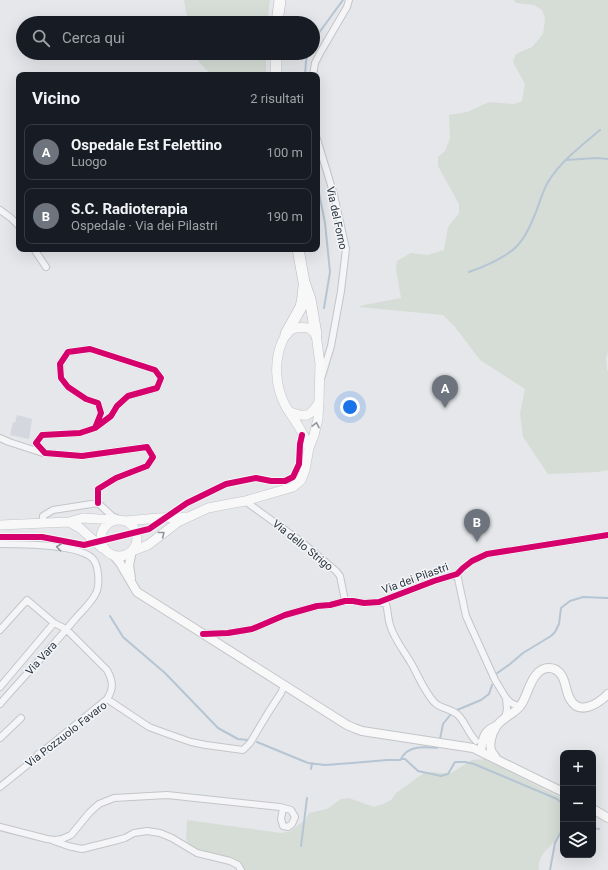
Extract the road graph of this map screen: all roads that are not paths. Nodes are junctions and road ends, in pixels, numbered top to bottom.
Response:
1 (280, 0) edge
2 (349, 0) edge
3 (279, 16) edge
4 (320, 54) edge
5 (276, 60) edge
6 (317, 60) edge
7 (276, 72) edge
8 (314, 72) edge
9 (320, 150) edge
10 (0, 210) edge
11 (16, 223) edge
12 (36, 252) edge
13 (299, 252) edge
14 (46, 267) dead end
15 (304, 282) junction
16 (286, 334) junction
17 (316, 334) junction
18 (317, 346) junction
19 (331, 346) junction
20 (320, 384) junction
21 (319, 401) junction
22 (290, 412) junction
23 (95, 428) junction
24 (0, 438) edge
25 (309, 448) junction
26 (45, 453) junction
27 (245, 501) junction
28 (98, 503) junction
29 (191, 516) junction
30 (120, 520) junction
31 (69, 522) junction
32 (43, 523) junction
33 (0, 525) edge
34 (608, 535) edge
35 (100, 543) junction
36 (0, 544) edge
37 (132, 551) junction
38 (114, 556) junction
39 (457, 574) junction
40 (134, 588) junction
41 (345, 601) junction
42 (379, 602) junction
43 (54, 623) junction
44 (0, 630) edge
45 (66, 630) junction
46 (203, 634) junction
47 (284, 686) junction
48 (0, 687) edge
49 (0, 692) edge
50 (608, 694) edge
51 (6, 697) junction
52 (506, 698) junction
53 (106, 699) junction
54 (0, 704) edge
55 (520, 707) junction
56 (21, 718) dead end
57 (505, 718) junction
58 (496, 726) junction
59 (0, 738) edge
60 (480, 739) junction
61 (490, 743) junction
62 (467, 747) junction
63 (482, 752) junction
64 (498, 760) junction
65 (0, 787) edge
66 (560, 791) edge
67 (283, 808) dead end
68 (596, 811) edge
69 (608, 818) edge
70 (0, 827) edge
71 (46, 839) junction
72 (241, 870) edge

1 - 3 highway
2 - 4 street
5 - 7 highway
6 - 8 street
9 - 19 street, Via del Forno
10 - 11 street
12 - 14 street
13 - 15 highway
15 - 16 highway
15 - 17 highway
16 - 17 main road
16 - 22 main road
17 - 18 main road
18 - 19 street
18 - 20 main road
19 - 20 street, Via del Forno
20 - 21 main road
21 - 22 main road
25 -> 21 main road
22 - 25 main road
23 - 23 street
23 - 26 street
24 - 26 street
25 - 27 main road
26 - 28 street
27 - 29 main road
27 - 41 street, Via dello Strigo
28 - 30 street
28 - 32 street
29 - 30 main road
37 -> 29 main road
30 - 31 main road
30 - 35 main road
30 - 37 main road
31 - 32 main road
31 - 35 main road
32 - 33 main road
34 - 39 street, Via dei Pilastri
35 - 38 main road
45 -> 36 street
37 - 38 main road
37 - 40 main road
38 - 40 main road
39 - 42 street, Via dei Pilastri
39 - 52 street
40 - 46 main road
41 - 42 street, Via dei Pilastri
41 - 46 street, Via dei Pilastri
42 - 60 street
43 - 44 street, Via Vara
43 - 45 street, Via Vara
43 - 48 street, Via Vara
45 - 51 street, Via Vara
45 - 53 street
46 - 47 main road
47 - 53 street, Via Pozzuolo Favaro
47 - 62 main road
49 - 51 street
50 - 55 main road
51 - 54 street, Via Vara
52 - 55 street
52 - 57 street
53 - 65 street, Via Pozzuolo Favaro
55 - 57 main road
56 - 59 street
57 - 58 main road
58 - 60 main road
58 - 61 main road
60 - 62 main road
60 - 63 main road
61 - 63 main road
61 - 64 main road
62 - 63 main road
63 - 64 main road
64 - 66 main road
67 - 71 street
68 - 69 main road
70 - 71 street
71 - 72 street

